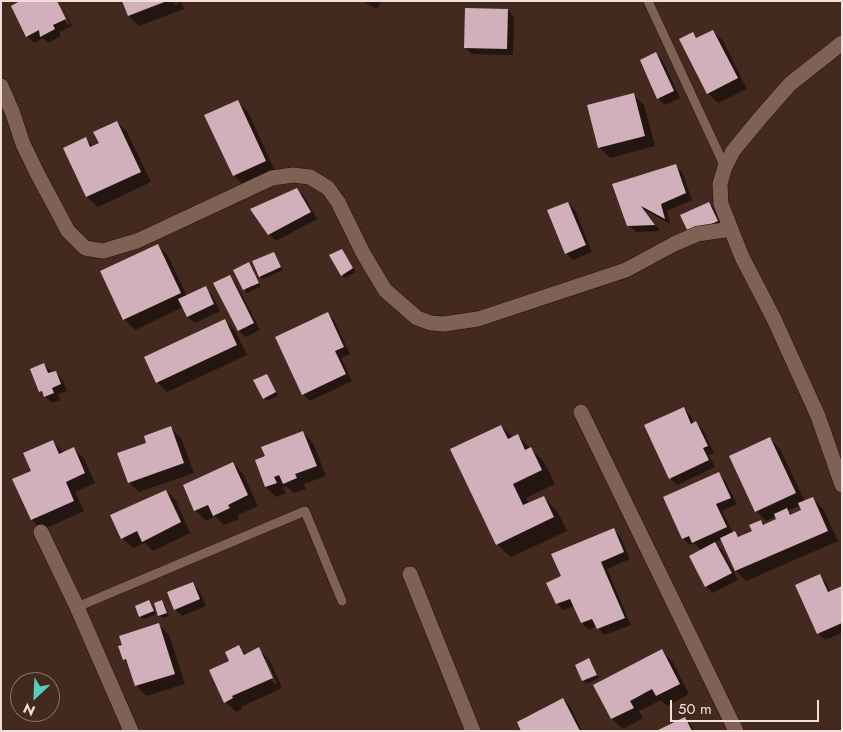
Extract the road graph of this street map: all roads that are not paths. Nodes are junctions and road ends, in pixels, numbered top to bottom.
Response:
1 (648, 1) edge
2 (842, 43) edge
3 (1, 86) edge
4 (725, 167) junction
5 (731, 229) junction
6 (581, 412) dead end
7 (842, 485) edge
8 (41, 532) dead end
9 (410, 574) dead end
10 (342, 601) dead end
11 (77, 607) junction
12 (131, 731) edge
13 (473, 731) edge
14 (736, 731) edge

1 - 4 lane
2 - 4 street
3 - 5 street
4 - 5 street
5 - 7 street
6 - 14 street
8 - 11 street
9 - 13 street
10 - 11 lane
11 - 12 street

